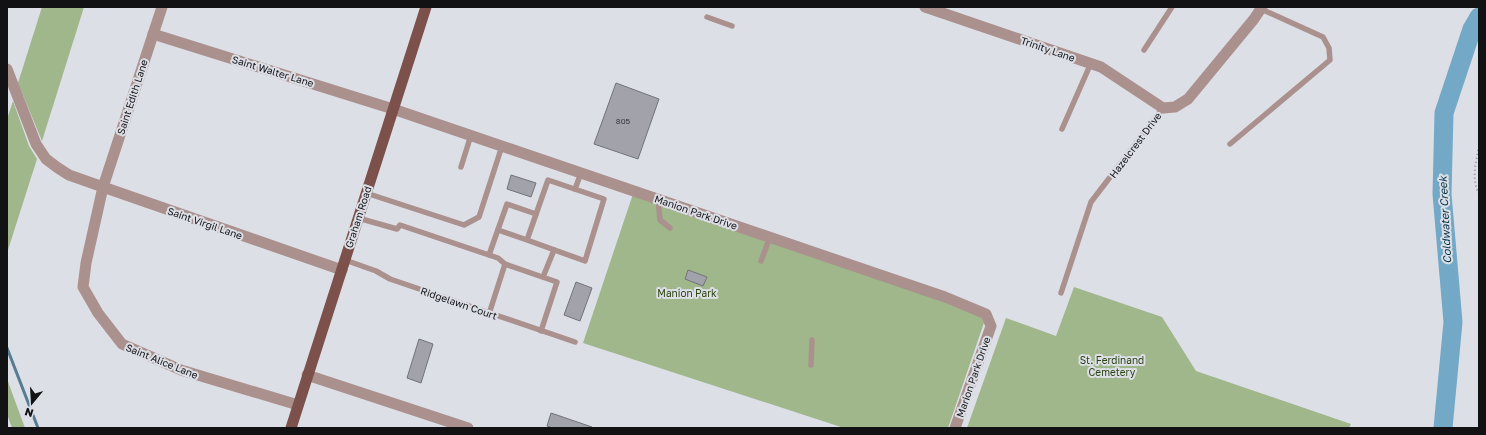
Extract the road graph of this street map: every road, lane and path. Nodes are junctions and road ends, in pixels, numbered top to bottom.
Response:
1 (162, 7) edge
2 (426, 7) edge
3 (925, 7) edge
4 (1172, 7) edge
5 (1262, 8) edge
6 (707, 17) dead end
7 (732, 26) dead end
8 (153, 34) junction
9 (1144, 50) dead end
10 (1091, 63) junction
11 (7, 69) edge
12 (1163, 108) junction
13 (393, 109) junction
14 (1062, 128) dead end
15 (471, 135) junction
16 (1230, 144) dead end
17 (502, 146) junction
18 (1479, 146) edge
19 (461, 167) dead end
20 (581, 173) junction
21 (103, 187) junction
22 (575, 189) junction
23 (366, 193) junction
24 (1479, 194) edge
25 (658, 199) junction
26 (536, 214) junction
27 (358, 218) junction
28 (670, 228) dead end
29 (498, 230) junction
30 (770, 237) junction
31 (527, 240) junction
32 (554, 250) junction
33 (489, 255) junction
34 (761, 260) dead end
35 (505, 264) junction
36 (343, 265) junction
37 (543, 277) junction
38 (1061, 293) dead end
39 (489, 314) junction
40 (991, 326) joint
41 (541, 331) junction
42 (812, 340) dead end
43 (575, 342) dead end
44 (810, 365) dead end
45 (307, 375) junction
46 (298, 405) junction
47 (291, 428) edge
48 (468, 428) edge
49 (956, 428) edge

1 - 8 street, Saint Edith Lane
2 - 13 main road, Graham Road
3 - 10 street, Trinity Lane
4 - 9 lane
5 - 12 street, Hazelcrest Drive
5 - 16 lane
6 - 7 lane
8 - 13 street, Saint Walter Lane
8 - 21 street, Saint Edith Lane
10 - 12 street, Trinity Lane
10 - 14 lane
11 - 21 street, Saint Virgil Lane
12 - 38 lane, Hazelcrest Drive
13 - 15 street, Manion Park Drive
13 - 23 main road, Graham Road
15 - 17 street, Manion Park Drive
15 - 19 lane
17 - 20 street, Manion Park Drive
17 - 23 lane
18 - 24 path
20 - 22 lane
20 - 25 street, Manion Park Drive
21 - 36 street, Saint Virgil Lane
21 - 46 street, Saint Alice Lane
22 - 26 lane
22 - 32 lane
23 - 27 main road, Graham Road
25 - 28 lane
25 - 30 street, Manion Park Drive
26 - 29 lane
26 - 31 lane
27 - 33 lane
27 - 36 main road, Graham Road
29 - 31 lane
29 - 33 lane
30 - 34 lane
30 - 40 street, Manion Park Drive
31 - 32 lane
32 - 37 lane
33 - 35 lane
35 - 37 lane
35 - 39 lane
36 - 39 lane, Ridgelawn Court
36 - 45 main road, Graham Road
37 - 41 lane
39 - 41 lane, Ridgelawn Court
40 - 49 street, Marion Park Drive
41 - 43 lane, Ridgelawn Court
42 - 44 lane
45 - 46 main road, Graham Road
45 - 48 street
46 - 47 main road, Graham Road

